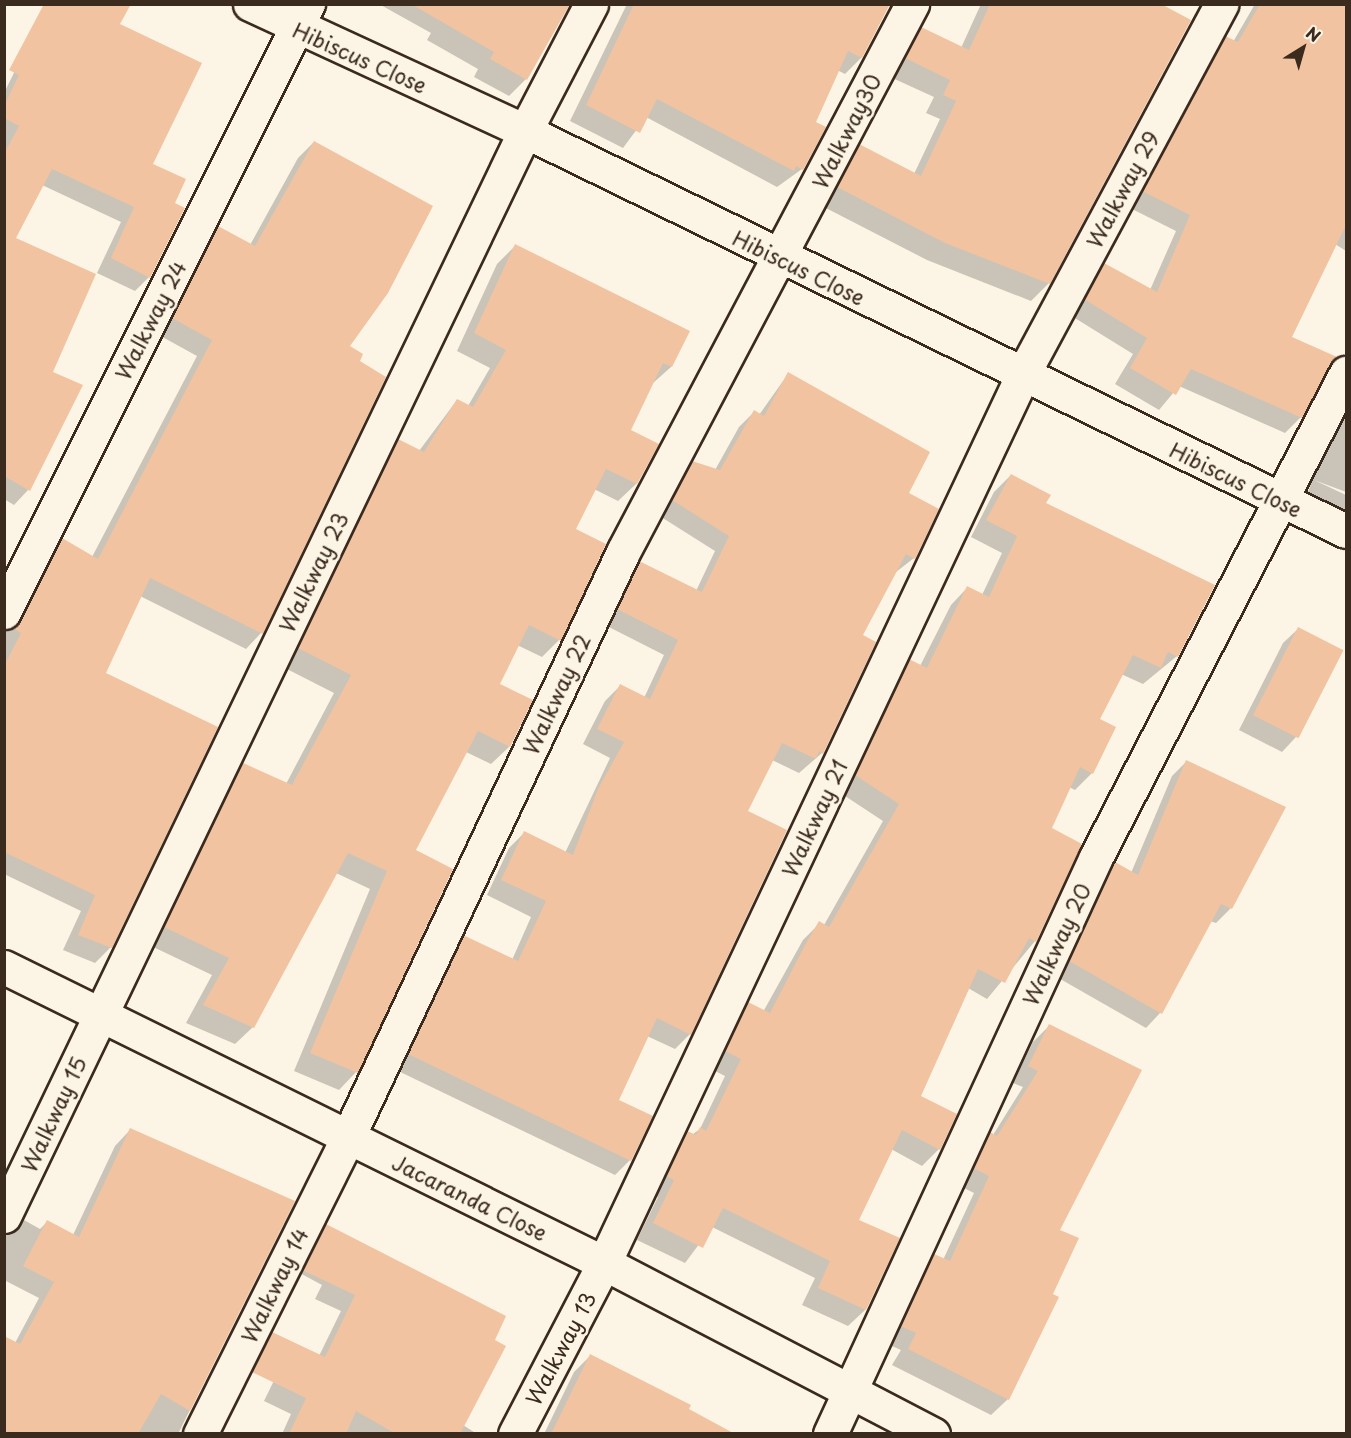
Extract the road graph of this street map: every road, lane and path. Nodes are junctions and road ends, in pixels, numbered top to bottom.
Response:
1 (250, 4) edge
2 (591, 4) edge
3 (912, 4) edge
4 (1221, 4) edge
5 (302, 17) edge
6 (525, 131) junction
7 (780, 258) junction
8 (1347, 373) edge
9 (1023, 374) junction
10 (1281, 502) junction
11 (1347, 531) edge
12 (4, 612) edge
13 (4, 967) edge
14 (101, 1013) junction
15 (348, 1137) junction
16 (4, 1215) edge
17 (604, 1263) junction
18 (850, 1394) junction
19 (200, 1434) edge
20 (515, 1434) edge
21 (830, 1434) edge
22 (933, 1434) edge

1 - 5 street, Hibiscus Close
2 - 6 street, Walkway 23
3 - 7 street, Walkway30
4 - 9 street, Walkway 29
5 - 6 street, Hibiscus Close
5 - 12 street, Walkway 24
6 - 7 street, Hibiscus Close
6 - 14 street, Walkway 23
7 - 9 street, Hibiscus Close
7 - 15 street, Walkway 22
8 - 10 street, Walkway 20
9 - 10 street, Hibiscus Close
9 - 17 street, Walkway 21
10 - 11 street, Hibiscus Close
10 - 18 street, Walkway 20
13 - 14 street, Jacaranda Close
14 - 15 street, Jacaranda Close
14 - 16 street, Walkway 15
15 - 17 street, Jacaranda Close
15 - 19 street, Walkway 14
17 - 18 street, Jacaranda Close
17 - 20 street, Walkway 13
18 - 21 street, Walkway 20
18 - 22 street, Jacaranda Close

